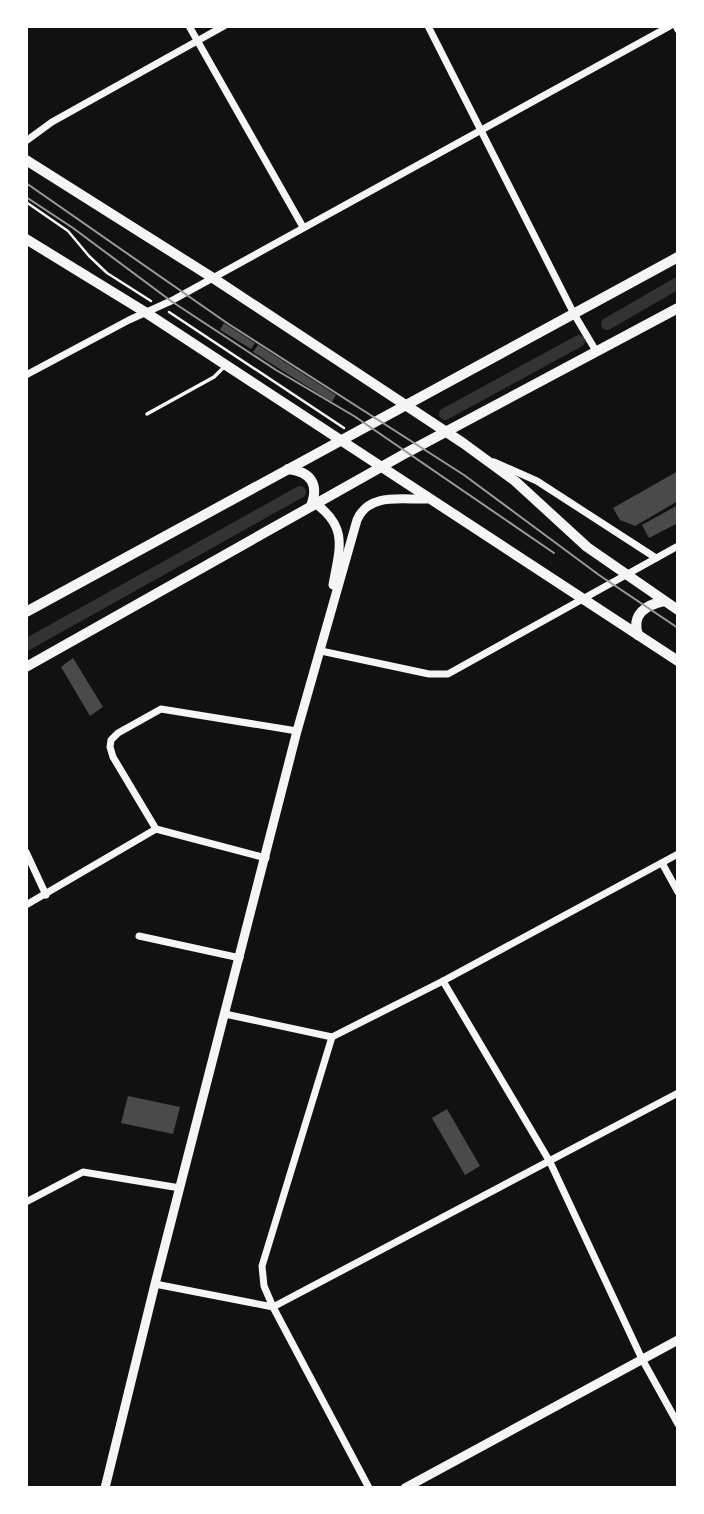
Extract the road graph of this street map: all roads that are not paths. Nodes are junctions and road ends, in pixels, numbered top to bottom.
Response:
1 (189, 26) edge
2 (224, 26) edge
3 (428, 26) edge
4 (670, 26) edge
5 (197, 40) junction
6 (481, 130) junction
7 (26, 141) edge
8 (26, 160) edge
9 (303, 227) junction
10 (26, 239) edge
11 (678, 257) edge
12 (212, 278) junction
13 (678, 308) edge
14 (145, 312) junction
15 (574, 314) junction
16 (596, 351) junction
17 (225, 365) junction
18 (26, 375) edge
19 (404, 406) junction
20 (147, 414) dead end
21 (444, 432) junction
22 (340, 441) junction
23 (483, 457) junction
24 (381, 467) junction
25 (288, 469) junction
26 (427, 499) junction
27 (314, 505) junction
28 (678, 546) edge
29 (656, 558) junction
30 (627, 575) junction
31 (584, 600) junction
32 (664, 601) junction
33 (678, 610) edge
34 (330, 611) junction
35 (26, 612) edge
36 (638, 635) junction
37 (321, 651) junction
38 (678, 661) edge
39 (26, 667) edge
40 (297, 731) junction
41 (156, 829) junction
42 (26, 852) edge
43 (678, 854) edge
44 (266, 858) junction
45 (662, 863) junction
46 (678, 892) edge
47 (46, 895) junction
48 (26, 905) edge
49 (139, 936) dead end
50 (240, 958) junction
51 (443, 981) junction
52 (225, 1014) junction
53 (332, 1037) junction
54 (678, 1093) edge
55 (550, 1162) junction
56 (180, 1188) junction
57 (26, 1202) edge
58 (155, 1284) junction
59 (273, 1307) junction
60 (678, 1340) edge
61 (642, 1359) junction
62 (678, 1424) edge
63 (105, 1488) edge
64 (369, 1488) edge
65 (405, 1488) edge

1 - 5 street
2 - 5 street
3 - 6 street
4 - 6 street
5 - 7 street
5 - 9 street
6 - 9 street
6 - 15 street
8 - 12 main road
9 - 12 street
10 - 14 main road
11 - 15 main road
12 - 14 street
12 - 19 main road
13 - 16 main road
14 - 17 main road
14 - 18 street
15 - 16 street
15 - 19 main road
16 - 21 main road
17 - 20 lane
17 - 22 main road
19 - 21 main road
19 - 22 main road
21 - 23 main road
21 - 24 main road
22 - 24 main road
22 - 25 main road
23 - 29 street
23 - 30 main road
24 - 26 main road
24 - 27 main road
25 - 27 main road
25 - 35 main road
26 - 31 main road
26 - 34 street
27 - 34 street
27 - 39 main road
28 - 29 street
29 - 30 street
30 - 31 street
30 - 32 main road
31 - 36 main road
31 - 37 street
32 - 33 main road
32 - 36 main road
34 - 37 street
36 - 38 main road
37 - 40 street
40 - 41 street
40 - 44 street
41 - 44 street
41 - 47 street
42 - 47 street
43 - 45 street
44 - 50 street
45 - 46 street
45 - 51 street
47 - 48 street
49 - 50 street
50 - 52 street
51 - 53 street
51 - 55 street
52 - 53 street
52 - 56 street
53 - 59 street
54 - 55 street
55 - 59 street
55 - 61 street
56 - 57 street
56 - 58 street
58 - 59 street
58 - 63 street
59 - 64 street
60 - 61 street
61 - 62 street
61 - 65 street

